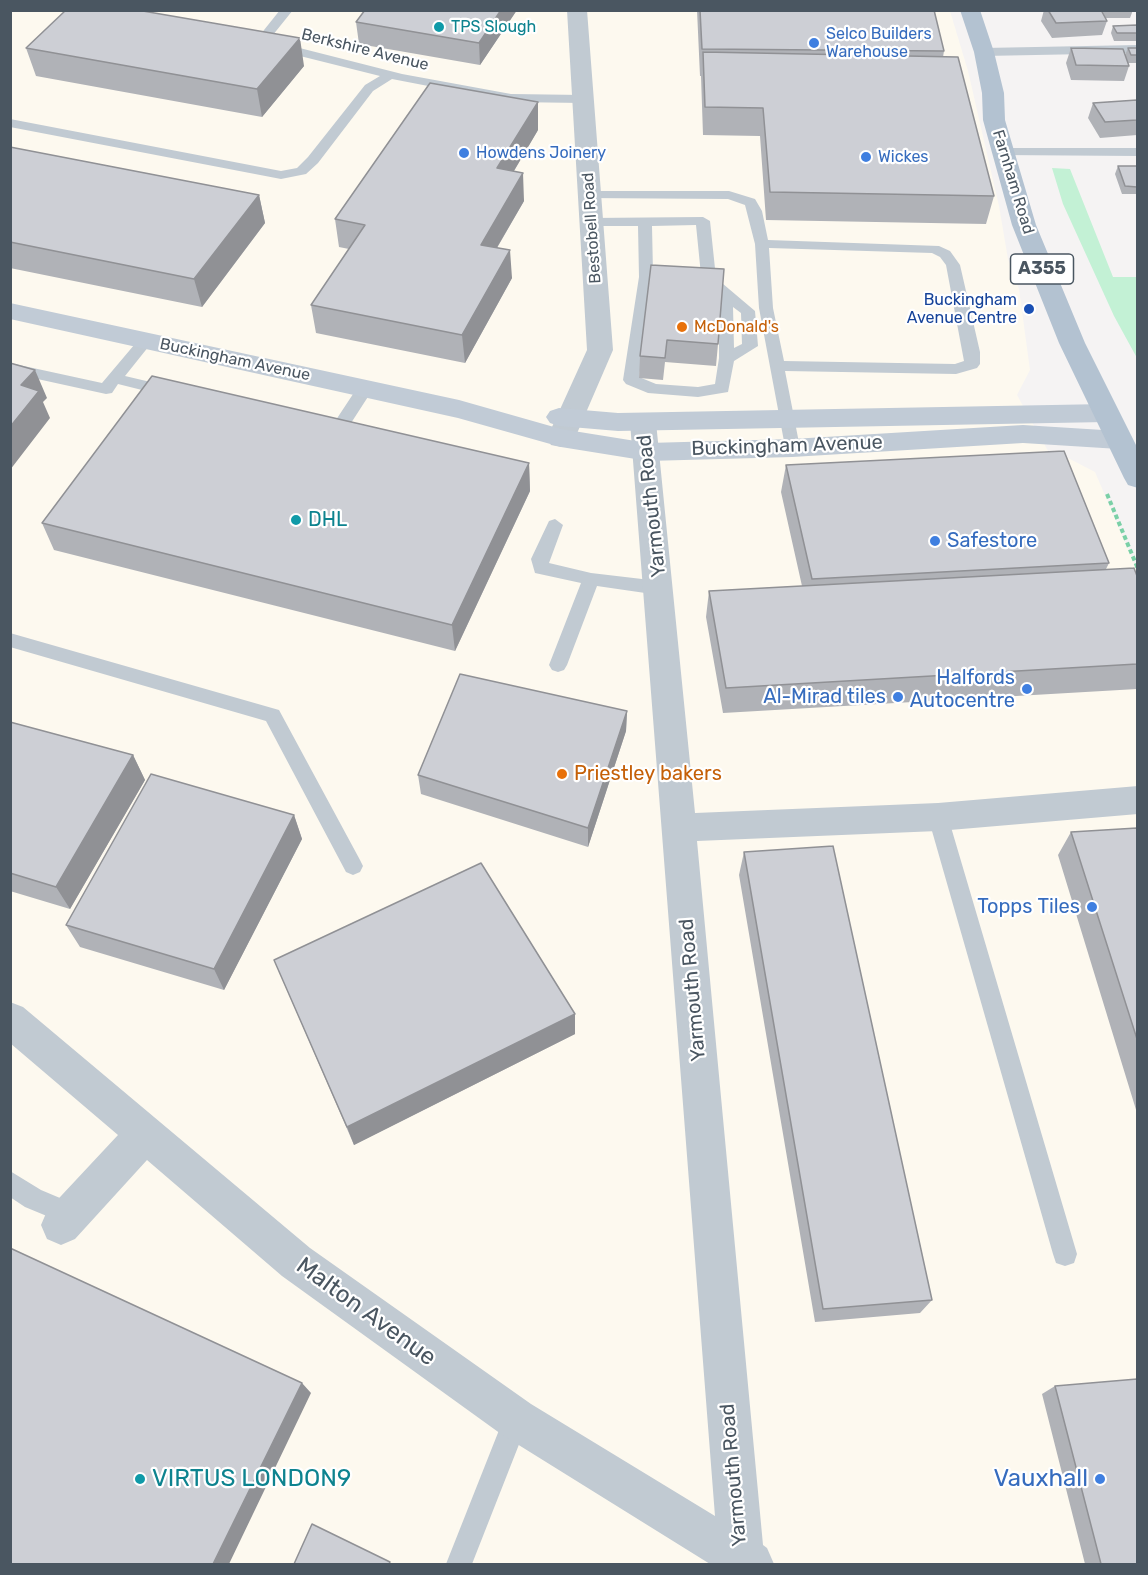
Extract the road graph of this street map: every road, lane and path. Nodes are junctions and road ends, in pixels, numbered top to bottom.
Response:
1 (287, 10) edge
2 (577, 10) edge
3 (970, 10) edge
4 (1137, 49) edge
5 (984, 52) junction
6 (390, 75) junction
7 (583, 99) junction
8 (10, 123) edge
9 (1005, 152) junction
10 (1137, 152) edge
11 (589, 195) junction
12 (645, 221) junction
13 (591, 222) junction
14 (762, 244) junction
15 (646, 277) junction
16 (714, 284) junction
17 (10, 311) edge
18 (145, 341) junction
19 (727, 358) junction
20 (778, 366) junction
21 (10, 368) edge
22 (114, 378) junction
23 (365, 388) junction
24 (181, 394) edge
25 (1106, 413) junction
26 (786, 418) junction
27 (565, 428) junction
28 (355, 437) edge
29 (646, 437) junction
30 (1119, 440) junction
31 (792, 448) junction
32 (1137, 478) edge
33 (1104, 487) dead end
34 (555, 525) dead end
35 (1137, 569) edge
36 (591, 579) junction
37 (659, 588) junction
38 (10, 640) edge
39 (558, 665) dead end
40 (1137, 800) edge
41 (938, 817) junction
42 (680, 828) junction
43 (352, 866) dead end
44 (10, 1019) edge
45 (145, 1134) junction
46 (10, 1182) edge
47 (66, 1219) joint
48 (1065, 1254) dead end
49 (516, 1419) junction
50 (746, 1562) edge
51 (459, 1564) edge

1 - 6 lane, Berkshire Avenue
2 - 7 street, Bestobell Road
3 - 5 main road, Farnham Road / A355
4 - 5 lane
5 - 9 main road, Farnham Road / A355
6 - 7 lane, Berkshire Avenue
6 - 8 lane
7 - 11 street, Bestobell Road
9 - 10 lane
9 - 25 main road, Farnham Road / A355
11 - 13 street, Bestobell Road
11 - 14 lane
12 - 13 lane
12 - 15 lane
12 - 16 lane
13 - 27 street, Bestobell Road
14 - 20 lane
14 - 20 lane
15 - 16 lane
15 - 19 lane
16 - 19 lane
16 - 19 lane
17 - 18 street, Buckingham Avenue
18 - 22 lane
18 - 23 street, Buckingham Avenue
20 - 26 lane
21 - 22 lane
22 - 24 lane
23 - 27 street, Buckingham Avenue
23 - 28 lane
25 - 26 street, Buckingham Avenue
25 - 30 main road, Farnham Road / A355
26 - 29 street, Buckingham Avenue
26 - 31 lane
27 - 29 street, Buckingham Avenue
29 - 31 street, Buckingham Avenue
29 - 37 street, Yarmouth Road
30 - 31 street, Buckingham Avenue
30 - 32 main road, Farnham Road / A355
33 - 35 path
34 - 36 lane
36 - 37 lane
36 - 39 lane
37 - 42 street, Yarmouth Road
38 - 43 lane
40 - 41 street
41 - 42 street
41 - 48 lane
42 - 50 street, Yarmouth Road
44 - 45 street, Malton Avenue
45 - 47 street
45 - 49 street, Malton Avenue
46 - 47 lane
49 - 50 street, Malton Avenue
49 - 51 lane

